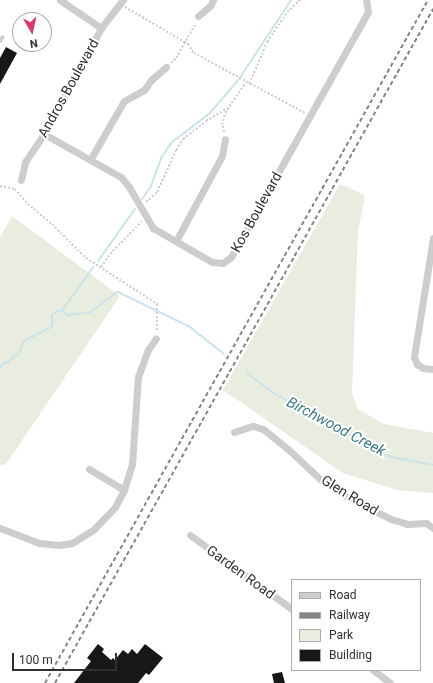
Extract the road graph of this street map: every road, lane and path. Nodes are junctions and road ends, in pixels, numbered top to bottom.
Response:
1 (60, 0) edge
2 (213, 0) edge
3 (300, 0) edge
4 (366, 0) edge
5 (122, 2) edge
6 (198, 16) joint
7 (101, 28) junction
8 (185, 42) junction
9 (166, 67) joint
10 (246, 82) junction
11 (249, 84) junction
12 (229, 107) junction
13 (310, 116) junction
14 (44, 134) junction
15 (225, 139) joint
16 (90, 160) junction
17 (21, 180) dead end
18 (0, 186) edge
19 (139, 206) junction
20 (145, 217) junction
21 (433, 238) edge
22 (176, 241) junction
23 (101, 267) junction
24 (156, 338) joint
25 (433, 370) edge
26 (234, 432) dead end
27 (89, 469) dead end
28 (124, 490) junction
29 (0, 528) edge
30 (433, 528) edge
31 (190, 535) dead end
32 (291, 608) edge
33 (374, 671) edge
34 (390, 683) edge

1 - 7 street
2 - 6 street
3 - 11 path
4 - 13 street, Kos Boulevard
5 - 7 street, Andros Boulevard
5 - 8 path
6 - 8 path
7 - 14 street, Andros Boulevard
8 - 9 path
8 - 10 path
9 - 16 street
10 - 11 path
10 - 12 path
11 - 13 path
12 - 15 path
12 - 19 path
13 - 22 street, Kos Boulevard
14 - 16 street, Kos Boulevard
14 - 17 street, Andros Boulevard
15 - 22 street
16 - 19 street, Kos Boulevard
18 - 23 path
19 - 20 street, Kos Boulevard
20 - 22 street, Kos Boulevard
20 - 23 path
21 - 25 street
23 - 24 path
24 - 28 street
26 - 30 street, Glen Road
27 - 28 street
28 - 29 street
31 - 32 street, Garden Road
33 - 34 street

